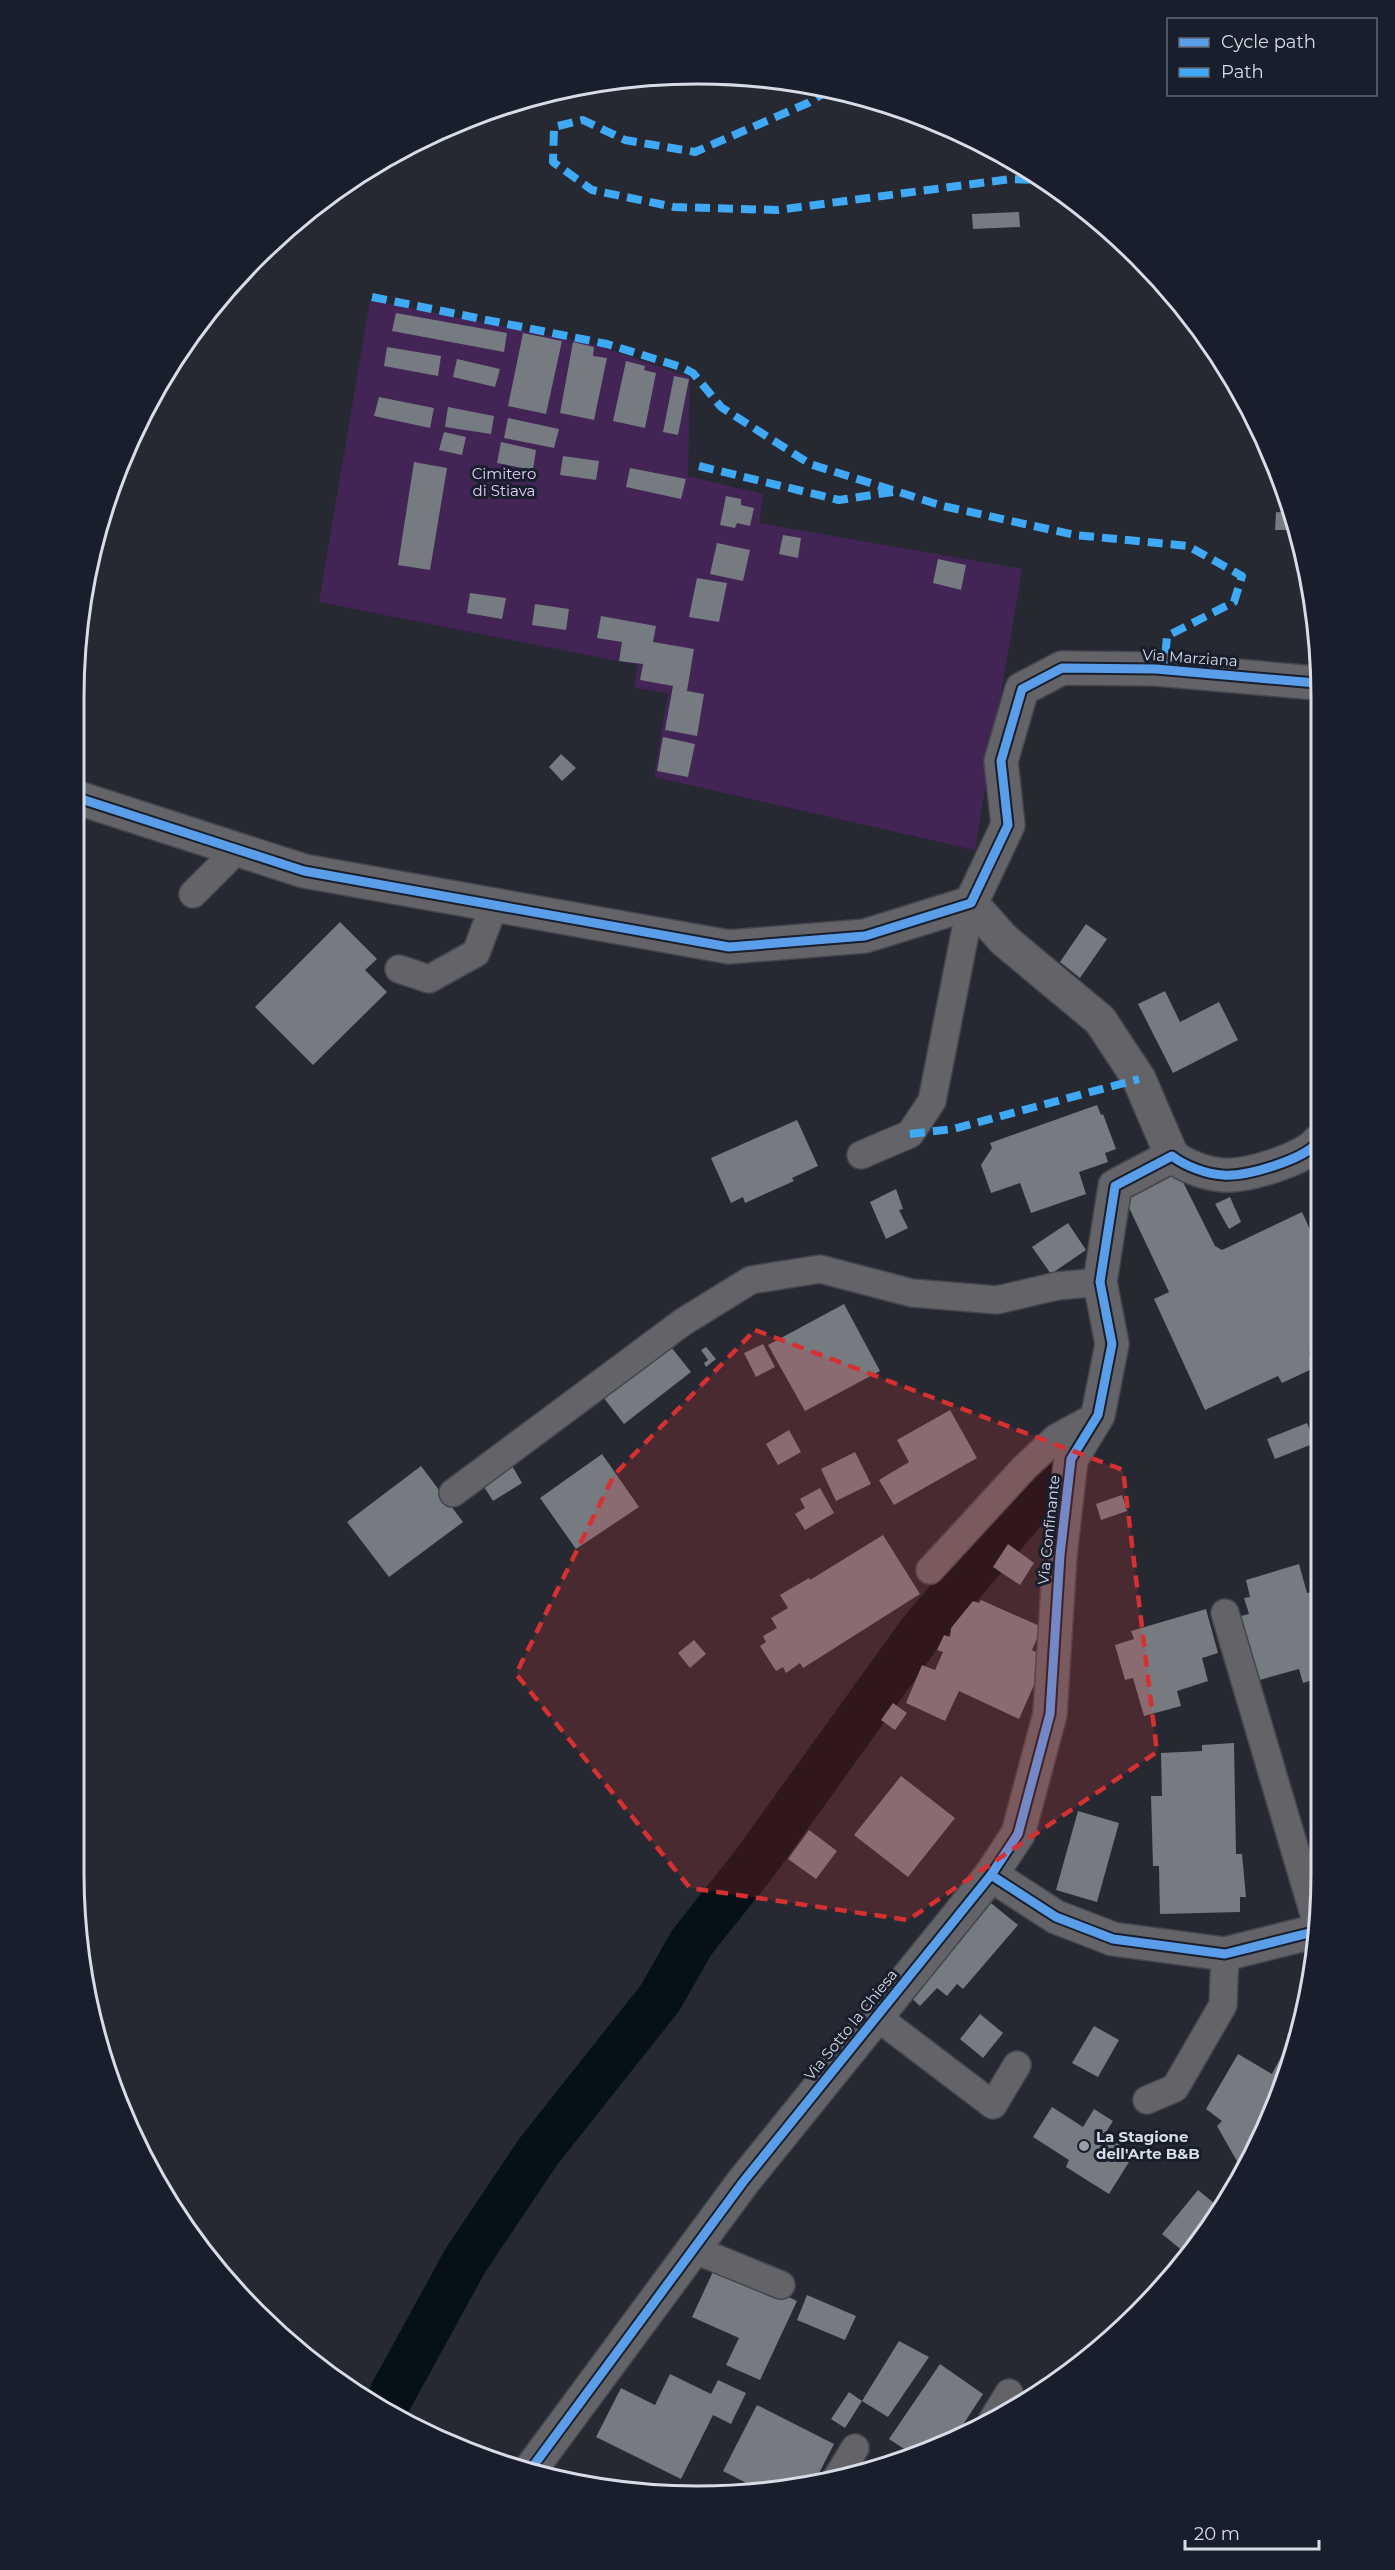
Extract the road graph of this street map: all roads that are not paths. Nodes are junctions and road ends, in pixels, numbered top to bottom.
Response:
1 (1311, 683) edge
2 (84, 800) edge
3 (238, 849) junction
4 (193, 894) dead end
5 (970, 903) junction
6 (494, 905) junction
7 (399, 969) dead end
8 (1311, 1147) edge
9 (861, 1155) dead end
10 (1172, 1156) junction
11 (1100, 1282) junction
12 (1098, 1415) junction
13 (453, 1493) dead end
14 (930, 1570) dead end
15 (1225, 1613) dead end
16 (991, 1875) junction
17 (1310, 1906) edge
18 (1308, 1932) edge
19 (1225, 1954) junction
20 (877, 2017) junction
21 (1017, 2065) dead end
22 (1147, 2100) dead end
23 (693, 2249) junction
24 (781, 2285) dead end
25 (1009, 2393) dead end
26 (1001, 2406) edge
27 (855, 2448) dead end
28 (535, 2464) edge
29 (843, 2468) edge

1 - 5 street, Via Marziana
2 - 3 street
3 - 4 lane
3 - 6 street
5 - 6 street
5 - 9 lane
5 - 10 street
6 - 7 lane
8 - 10 street
10 - 11 street, Via Confinante
11 - 12 street, Via Confinante
11 - 13 lane
12 - 14 lane
12 - 16 street, Via Confinante
15 - 17 lane
16 - 19 street
16 - 20 street, Via Sotto la Chiesa
18 - 19 street
19 - 22 lane
20 - 21 lane
20 - 23 street, Via Sotto la Chiesa
23 - 24 lane
23 - 28 street, Via Sotto la Chiesa
25 - 26 lane
27 - 29 lane

